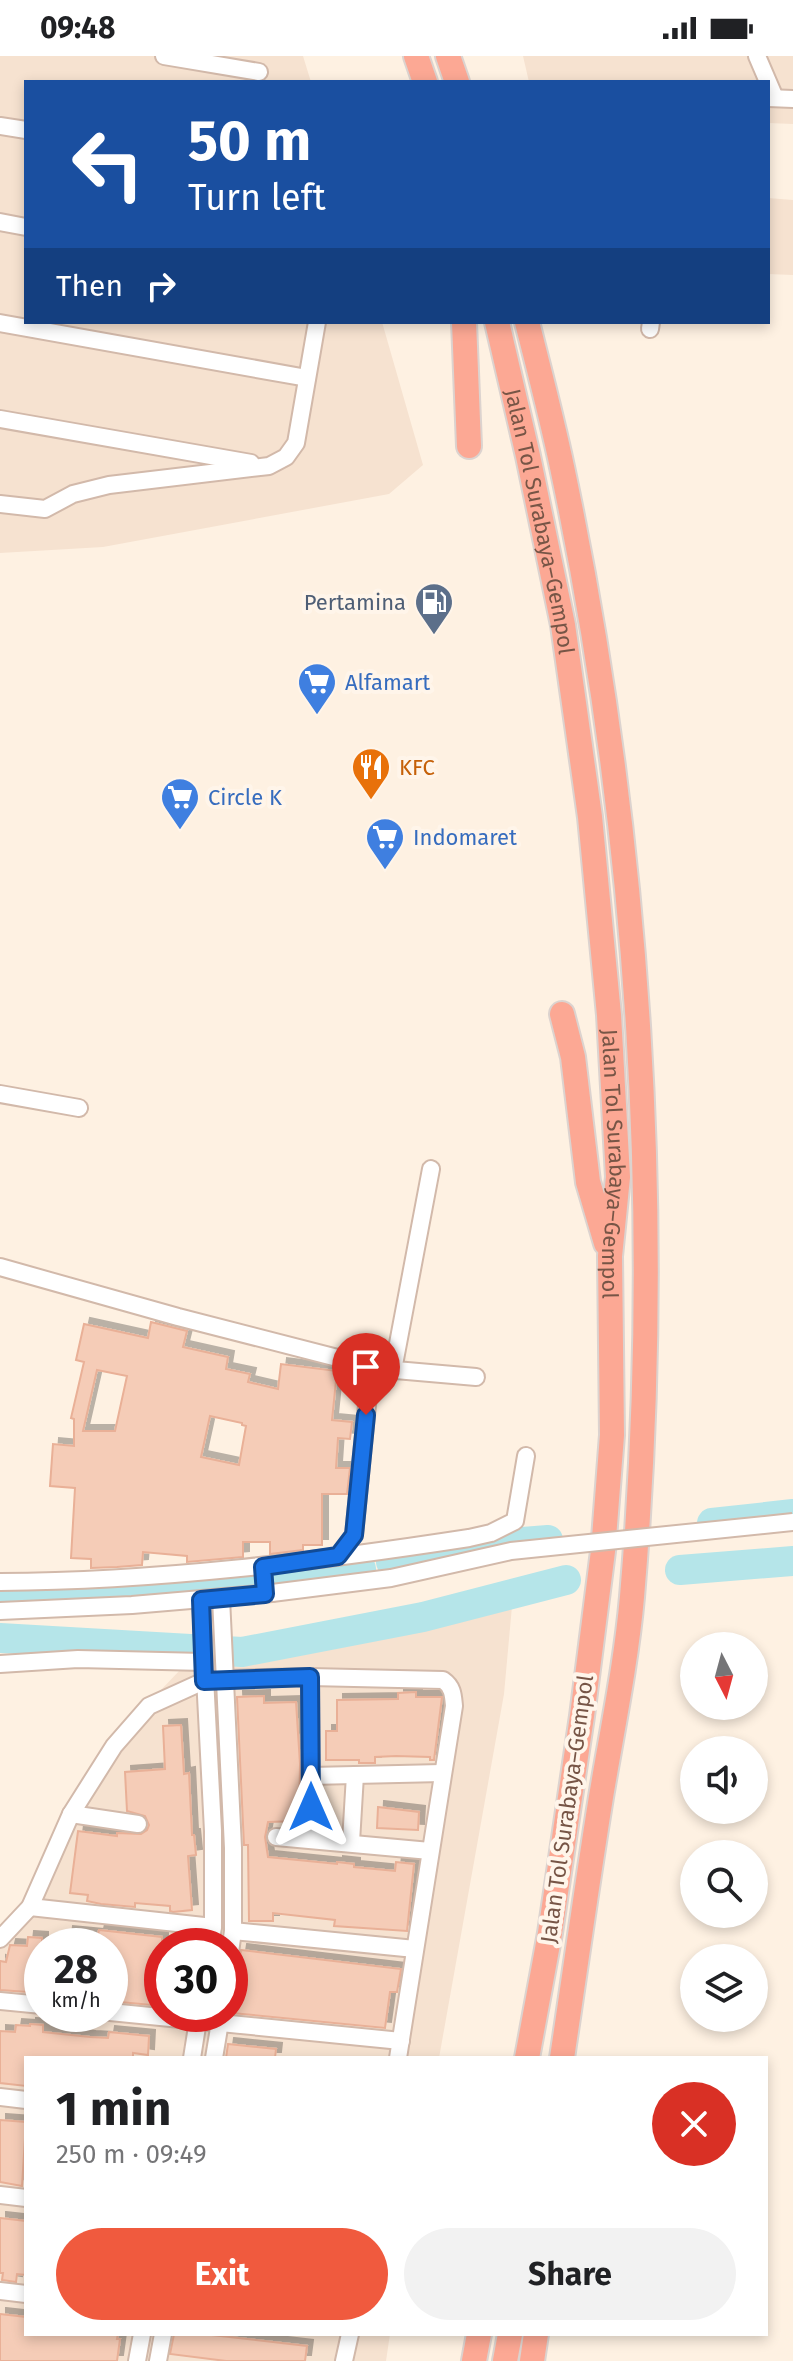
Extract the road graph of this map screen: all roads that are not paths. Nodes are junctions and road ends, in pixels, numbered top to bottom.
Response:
1 (164, 56) edge
2 (416, 56) edge
3 (448, 56) edge
4 (757, 56) edge
5 (259, 70) edge
6 (424, 80) edge
7 (456, 80) edge
8 (766, 80) edge
9 (772, 98) edge
10 (793, 99) edge
11 (0, 126) edge
12 (24, 130) edge
13 (0, 222) edge
14 (24, 227) edge
15 (0, 323) edge
16 (317, 324) edge
17 (464, 324) edge
18 (497, 324) edge
19 (527, 324) edge
20 (307, 378) junction
21 (0, 419) edge
22 (469, 446) dead end
23 (269, 466) junction
24 (0, 504) edge
25 (562, 1014) dead end
26 (0, 1094) edge
27 (79, 1108) dead end
28 (431, 1169) dead end
29 (610, 1256) junction
30 (0, 1267) edge
31 (361, 1367) junction
32 (393, 1370) junction
33 (476, 1377) dead end
34 (526, 1456) dead end
35 (793, 1522) edge
36 (354, 1535) junction
37 (368, 1554) junction
38 (338, 1556) junction
39 (263, 1570) junction
40 (228, 1590) junction
41 (268, 1593) junction
42 (6, 1595) edge
43 (202, 1603) junction
44 (204, 1659) junction
45 (0, 1664) edge
46 (310, 1677) junction
47 (224, 1679) junction
48 (204, 1681) junction
49 (442, 1773) junction
50 (355, 1775) junction
51 (311, 1776) junction
52 (71, 1814) junction
53 (138, 1824) dead end
54 (276, 1837) dead end
55 (311, 1839) junction
56 (351, 1842) junction
57 (430, 1851) junction
58 (30, 1907) junction
59 (183, 1928) edge
60 (212, 1928) edge
61 (232, 1928) edge
62 (248, 1936) edge
63 (0, 1939) edge
64 (415, 1949) junction
65 (0, 2001) edge
66 (24, 2003) edge
67 (248, 2024) edge
68 (197, 2032) edge
69 (219, 2032) edge
70 (400, 2050) edge
71 (192, 2056) edge
72 (214, 2056) edge
73 (527, 2056) edge
74 (562, 2056) edge
75 (0, 2097) edge
76 (24, 2100) edge
77 (0, 2195) edge
78 (24, 2198) edge
79 (0, 2291) edge
80 (24, 2294) edge
81 (142, 2336) edge
82 (163, 2336) edge
83 (350, 2336) edge
84 (479, 2336) edge
85 (510, 2336) edge
86 (536, 2336) edge
87 (137, 2361) edge
88 (158, 2361) edge
89 (344, 2361) edge
90 (474, 2361) edge
91 (505, 2361) edge
92 (532, 2361) edge

1 - 5 street
2 - 6 highway
3 - 7 highway
4 - 8 street
9 - 10 street
11 - 12 street
13 - 14 street
15 - 20 street
16 - 20 street
17 - 22 highway
18 - 29 highway, Jalan Tol Surabaya–Gempol
19 - 74 highway, Jalan Tol Surabaya–Gempol
20 - 23 street
21 - 23 street
23 - 24 street
25 - 29 highway
26 - 27 street
28 - 32 street
29 - 73 highway, Jalan Tol Surabaya–Gempol
30 - 31 street
31 - 32 street
31 - 36 street
32 - 33 street
34 - 37 street
35 - 41 street, bridge
36 - 37 street
36 - 38 street
37 - 38 street
38 - 39 street
39 - 40 street
39 - 41 street
40 - 41 street
40 - 42 street
40 - 43 street
40 - 47 street
42 - 43 street
43 - 44 street
44 - 45 street
44 - 48 street
46 - 47 street
46 - 49 street
46 - 51 street
47 - 48 street
47 - 61 street
48 - 52 street
48 - 60 street
49 - 50 street
49 - 57 street
50 - 51 street
50 - 56 street
51 - 55 street
52 - 53 street
52 - 58 street
54 - 55 street
55 - 56 street
56 - 57 street
57 - 64 street
58 - 59 street
58 - 63 street
62 - 64 street
64 - 70 street
65 - 66 street
67 - 70 street
68 - 71 street
69 - 72 street
75 - 76 street
77 - 78 street
79 - 80 street
81 - 87 street
82 - 88 street
83 - 89 street
84 - 90 highway
85 - 91 highway
86 - 92 highway

